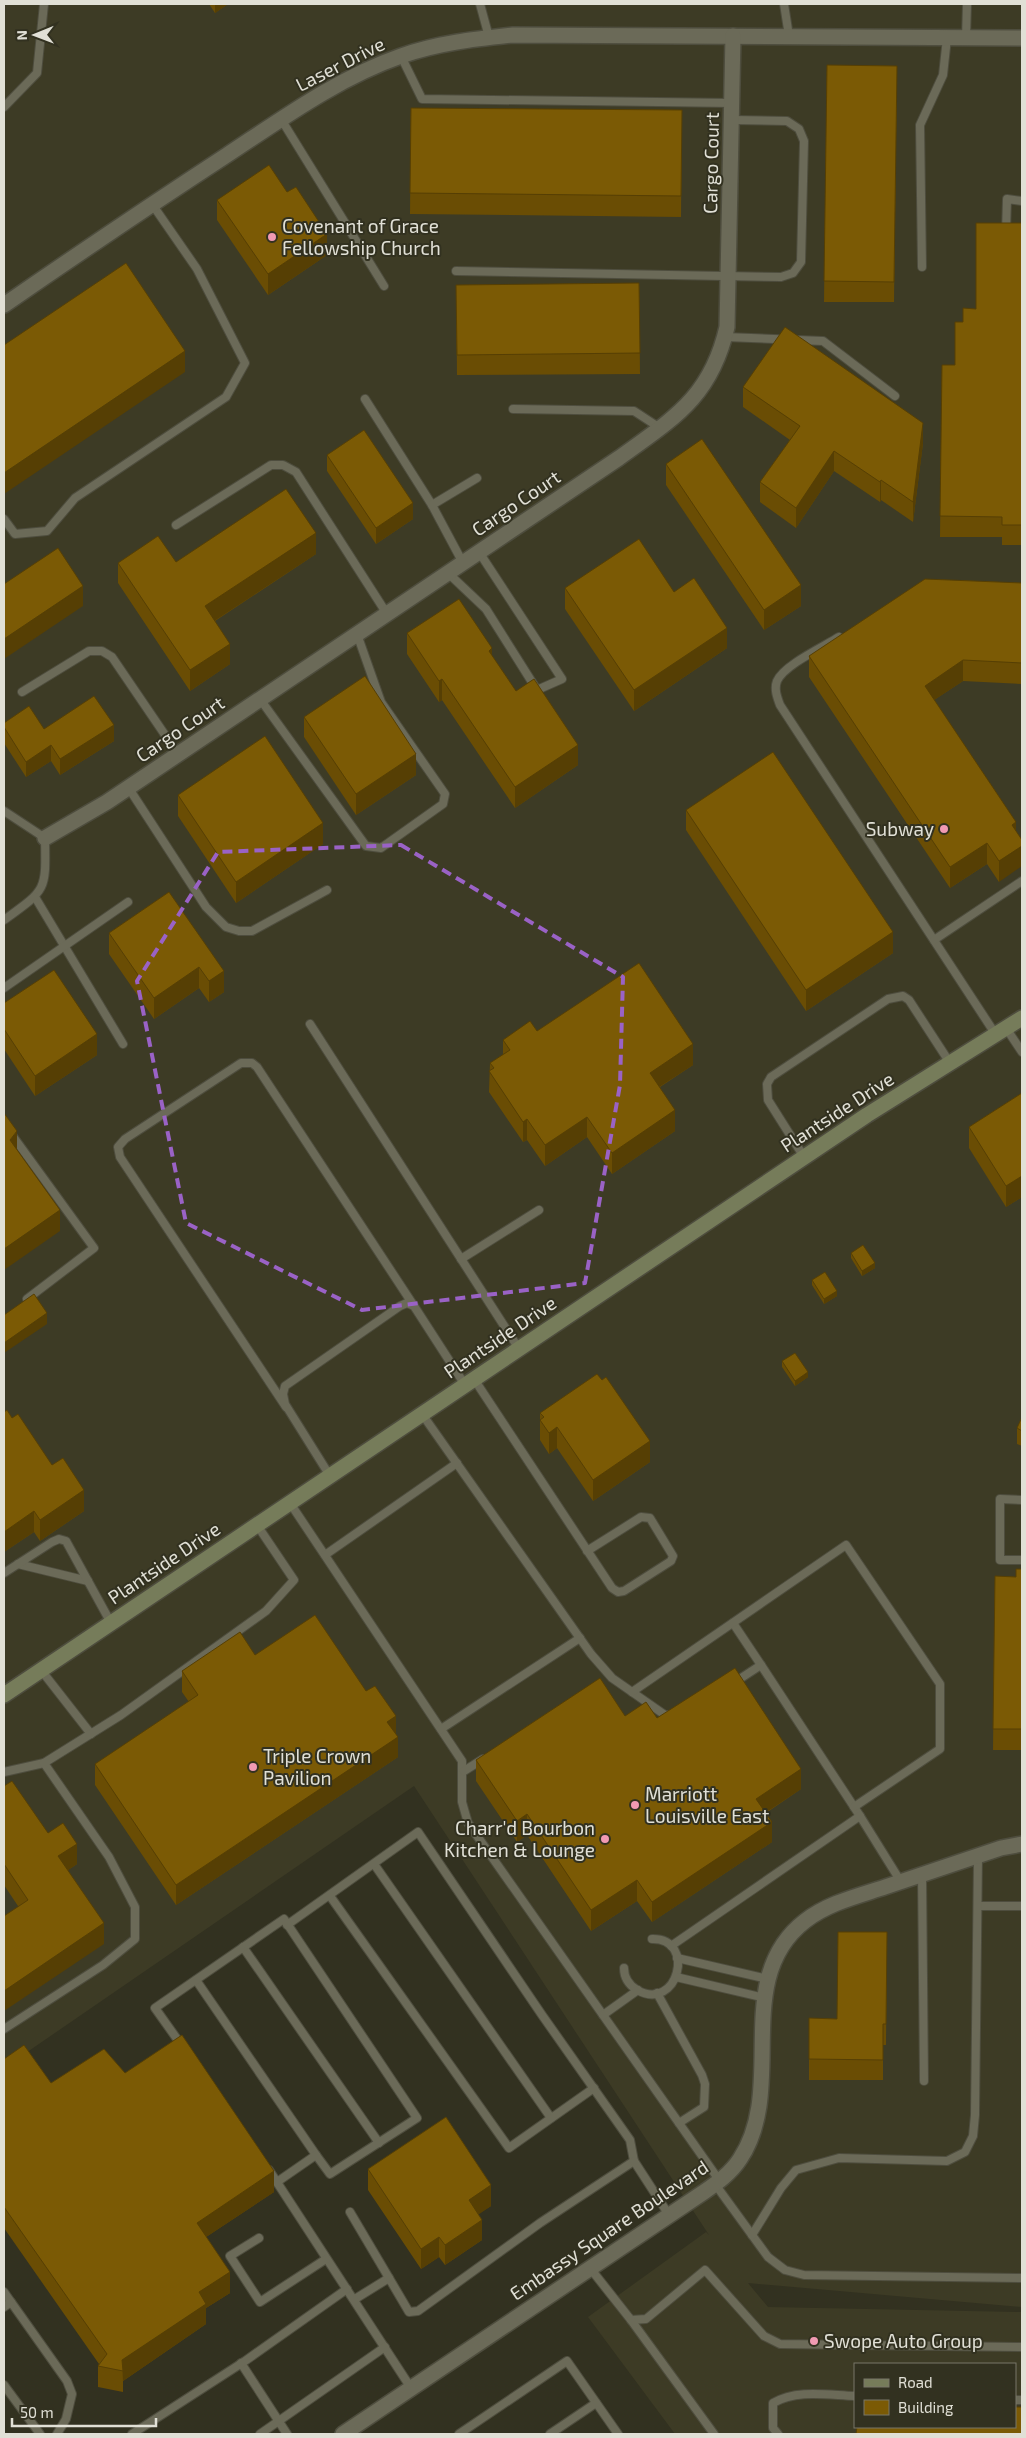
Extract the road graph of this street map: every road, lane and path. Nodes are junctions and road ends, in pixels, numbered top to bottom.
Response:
1 (44, 4) edge
2 (480, 4) edge
3 (784, 4) edge
4 (967, 4) edge
5 (733, 36) junction
6 (789, 36) junction
7 (489, 37) junction
8 (947, 38) junction
9 (966, 38) junction
10 (1022, 38) edge
11 (401, 56) junction
12 (732, 103) junction
13 (4, 107) edge
14 (281, 119) junction
15 (732, 120) junction
16 (1022, 201) edge
17 (152, 204) junction
18 (1006, 238) edge
19 (922, 267) dead end
20 (456, 271) dead end
21 (730, 277) junction
22 (384, 286) dead end
23 (4, 305) edge
24 (725, 337) junction
25 (895, 396) dead end
26 (364, 399) dead end
27 (513, 409) dead end
28 (660, 428) junction
29 (477, 478) dead end
30 (432, 505) junction
31 (4, 519) edge
32 (176, 526) dead end
33 (479, 552) junction
34 (463, 563) junction
35 (448, 572) junction
36 (387, 614) junction
37 (846, 632) edge
38 (358, 634) junction
39 (22, 692) dead end
40 (260, 699) junction
41 (178, 754) junction
42 (128, 787) junction
43 (4, 810) edge
44 (45, 838) junction
45 (1022, 881) edge
46 (328, 890) dead end
47 (35, 897) junction
48 (128, 902) dead end
49 (4, 920) edge
50 (934, 940) junction
51 (64, 945) junction
52 (4, 988) edge
53 (1022, 1018) edge
54 (310, 1024) dead end
55 (1001, 1031) junction
56 (123, 1044) dead end
57 (1022, 1052) edge
58 (950, 1063) junction
59 (4, 1124) edge
60 (804, 1157) junction
61 (539, 1210) dead end
62 (461, 1259) junction
63 (19, 1306) edge
64 (414, 1306) junction
65 (519, 1349) junction
66 (470, 1382) junction
67 (286, 1407) junction
68 (422, 1414) junction
69 (456, 1463) junction
70 (330, 1476) junction
71 (1022, 1500) edge
72 (290, 1503) junction
73 (257, 1525) junction
74 (587, 1550) junction
75 (325, 1555) junction
76 (1022, 1560) edge
77 (18, 1564) junction
78 (4, 1573) edge
79 (88, 1581) junction
80 (111, 1622) junction
81 (733, 1623) junction
82 (580, 1638) junction
83 (761, 1664) junction
84 (41, 1670) junction
85 (612, 1678) junction
86 (604, 1683) edge
87 (726, 1688) edge
88 (632, 1692) junction
89 (4, 1695) edge
90 (678, 1715) edge
91 (441, 1729) junction
92 (91, 1734) junction
93 (489, 1756) edge
94 (44, 1763) junction
95 (4, 1772) edge
96 (464, 1772) junction
97 (854, 1807) junction
98 (860, 1816) junction
99 (1022, 1844) edge
100 (978, 1856) junction
101 (374, 1864) junction
102 (922, 1874) junction
103 (901, 1882) junction
104 (330, 1896) junction
105 (978, 1906) junction
106 (1022, 1906) edge
107 (288, 1925) junction
108 (652, 1939) dead end
109 (671, 1946) junction
110 (242, 1947) junction
111 (677, 1958) junction
112 (624, 1968) dead end
113 (676, 1977) junction
114 (768, 1979) junction
115 (196, 1980) junction
116 (638, 1990) junction
117 (657, 1993) junction
118 (764, 1998) junction
119 (603, 2015) junction
120 (4, 2029) edge
121 (188, 2056) edge
122 (924, 2081) dead end
123 (594, 2088) junction
124 (551, 2118) junction
125 (679, 2123) junction
126 (379, 2143) junction
127 (316, 2155) junction
128 (634, 2161) junction
129 (266, 2166) edge
130 (277, 2182) junction
131 (717, 2182) junction
132 (350, 2212) dead end
133 (669, 2215) junction
134 (752, 2235) junction
135 (259, 2238) dead end
136 (326, 2259) junction
137 (590, 2267) junction
138 (389, 2278) junction
139 (1022, 2278) edge
140 (347, 2289) junction
141 (4, 2292) edge
142 (355, 2299) junction
143 (7, 2304) edge
144 (631, 2320) junction
145 (385, 2347) junction
146 (1022, 2348) edge
147 (240, 2364) junction
148 (4, 2385) edge
149 (411, 2388) junction
150 (854, 2396) edge
151 (596, 2403) junction
152 (279, 2422) junction
153 (40, 2434) edge
154 (57, 2434) edge
155 (132, 2434) edge
156 (260, 2434) edge
157 (287, 2434) edge
158 (343, 2434) edge
159 (459, 2434) edge
160 (550, 2434) edge
161 (618, 2434) edge
162 (714, 2434) edge
163 (778, 2434) edge

1 - 13 lane
2 - 7 lane
3 - 6 lane
4 - 9 lane
5 - 6 street, Laser Drive
5 - 7 street, Laser Drive
5 - 12 street, Cargo Court
6 - 8 street, Laser Drive
7 - 11 street, Laser Drive
8 - 9 street, Laser Drive
8 - 19 lane
9 - 10 street, Laser Drive
11 - 12 lane
11 - 14 street, Laser Drive
12 - 15 street, Cargo Court
14 - 17 street, Laser Drive
14 - 22 lane
15 - 21 street, Cargo Court
15 - 21 lane
16 - 18 lane
17 - 23 street, Laser Drive
17 - 31 lane
20 - 21 lane
21 - 24 street, Cargo Court
24 - 25 lane
24 - 28 street, Cargo Court
26 - 30 lane
27 - 28 lane
28 - 33 street, Cargo Court
29 - 30 lane
30 - 34 lane
32 - 36 lane
33 - 34 street, Cargo Court
33 - 35 lane
34 - 35 street, Cargo Court
35 - 36 street, Cargo Court
36 - 38 street, Cargo Court
37 - 50 lane
38 - 40 street, Cargo Court
38 - 40 lane
39 - 41 lane
40 - 41 street, Cargo Court
41 - 42 street, Cargo Court
42 - 44 street, Cargo Court
42 - 46 lane
43 - 44 lane
44 - 47 lane
45 - 50 lane
47 - 49 lane
47 - 51 lane
48 - 51 lane
50 - 55 lane
51 - 52 lane
51 - 56 lane
53 - 55 street, Plantside Drive
54 - 62 lane
55 - 57 lane
55 - 58 street, Plantside Drive
58 - 60 street, Plantside Drive
58 - 60 lane
59 - 63 lane
60 - 65 street, Plantside Drive
61 - 62 lane
62 - 65 lane
64 - 66 lane
64 - 67 lane
64 - 67 lane
65 - 66 street, Plantside Drive
66 - 68 street, Plantside Drive
66 - 74 lane
67 - 70 lane
68 - 69 lane
68 - 70 street, Plantside Drive
69 - 75 lane
69 - 82 lane
70 - 72 street, Plantside Drive
71 - 76 lane
72 - 73 street, Plantside Drive
72 - 75 lane
73 - 80 street, Plantside Drive
73 - 92 lane
74 - 74 lane
75 - 91 lane
77 - 78 lane
77 - 79 lane
77 - 79 lane
79 - 80 lane
80 - 84 street, Plantside Drive
81 - 83 lane
81 - 88 lane
81 - 97 lane
82 - 85 lane
82 - 91 lane
83 - 87 lane
83 - 97 lane
84 - 89 street, Plantside Drive
84 - 92 lane
85 - 86 lane
85 - 88 lane
88 - 90 lane
91 - 96 lane
92 - 94 lane
93 - 96 lane
94 - 95 lane
94 - 120 lane
96 - 119 lane
97 - 98 lane
98 - 103 lane
98 - 109 lane
99 - 100 street, Embassy Square Boulevard
100 - 102 street, Embassy Square Boulevard
100 - 105 lane
101 - 104 lane
101 - 123 lane
101 - 124 lane
102 - 103 street, Embassy Square Boulevard
102 - 122 lane
103 - 114 street, Embassy Square Boulevard
104 - 107 lane
104 - 124 lane
105 - 106 lane
105 - 134 lane
107 - 110 lane
107 - 126 lane
108 - 109 lane
109 - 111 lane
110 - 115 lane
110 - 126 lane
111 - 113 lane
111 - 114 lane
112 - 116 lane
113 - 117 lane
113 - 118 lane
114 - 118 street, Embassy Square Boulevard
115 - 121 lane
115 - 127 lane
116 - 117 lane
116 - 119 lane
117 - 125 lane
118 - 131 street, Embassy Square Boulevard
119 - 125 lane
123 - 124 lane
123 - 128 lane
125 - 131 lane
126 - 127 lane
127 - 130 lane
128 - 133 lane
128 - 138 lane
129 - 130 lane
130 - 136 lane
131 - 133 street, Embassy Square Boulevard
131 - 134 lane
132 - 138 lane
133 - 137 street, Embassy Square Boulevard
134 - 139 lane
135 - 136 lane
136 - 140 lane
137 - 144 lane
137 - 149 street, Embassy Square Boulevard
138 - 142 lane
140 - 142 lane
140 - 147 lane
141 - 143 lane
142 - 145 lane
143 - 154 lane
144 - 146 lane
144 - 162 lane
145 - 149 lane
145 - 152 lane
147 - 152 lane
147 - 155 lane
148 - 153 lane
149 - 158 street, Embassy Square Boulevard
150 - 163 lane
151 - 159 lane
151 - 160 lane
151 - 161 lane
152 - 156 lane
152 - 157 lane

